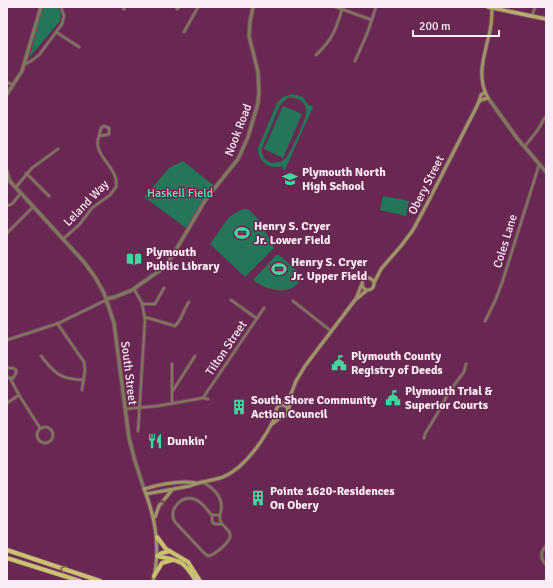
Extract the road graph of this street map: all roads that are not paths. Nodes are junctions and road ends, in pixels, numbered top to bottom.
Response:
1 (41, 7) edge
2 (61, 7) edge
3 (198, 7) edge
4 (253, 7) edge
5 (336, 7) edge
6 (376, 7) edge
7 (491, 7) edge
8 (535, 7) edge
9 (342, 9) junction
10 (532, 16) junction
11 (546, 19) edge
12 (372, 20) junction
13 (56, 32) junction
14 (184, 32) dead end
15 (79, 47) dead end
16 (316, 55) dead end
17 (355, 60) dead end
18 (24, 65) junction
19 (7, 82) edge
20 (14, 85) junction
21 (485, 92) junction
22 (7, 94) edge
23 (488, 98) junction
24 (478, 104) junction
25 (546, 116) edge
26 (99, 136) junction
27 (524, 147) junction
28 (58, 149) dead end
29 (540, 165) junction
30 (7, 170) edge
31 (546, 172) edge
32 (26, 174) junction
33 (8, 179) edge
34 (16, 187) junction
35 (21, 193) junction
36 (49, 196) dead end
37 (7, 206) edge
38 (34, 207) junction
39 (7, 233) edge
40 (63, 239) junction
41 (381, 269) junction
42 (370, 278) junction
43 (374, 283) junction
44 (361, 286) junction
45 (164, 288) dead end
46 (134, 289) junction
47 (366, 290) junction
48 (106, 299) junction
49 (232, 300) dead end
50 (355, 300) junction
51 (293, 301) dead end
52 (189, 302) dead end
53 (142, 304) junction
54 (264, 308) dead end
55 (145, 317) junction
56 (257, 318) junction
57 (485, 321) dead end
58 (57, 323) junction
59 (331, 332) junction
60 (7, 340) edge
61 (41, 356) dead end
62 (195, 356) dead end
63 (172, 364) dead end
64 (466, 364) dead end
65 (7, 368) edge
66 (8, 378) edge
67 (84, 380) junction
68 (82, 390) dead end
69 (172, 392) junction
70 (291, 394) junction
71 (19, 395) junction
72 (203, 398) junction
73 (208, 400) dead end
74 (7, 403) edge
75 (172, 404) junction
76 (281, 405) junction
77 (140, 408) junction
78 (125, 409) junction
79 (289, 410) junction
80 (276, 413) junction
81 (281, 417) junction
82 (271, 425) junction
83 (40, 428) junction
84 (138, 431) dead end
85 (424, 438) dead end
86 (202, 482) junction
87 (196, 483) junction
88 (144, 488) junction
89 (173, 489) junction
90 (146, 494) junction
91 (212, 515) junction
92 (220, 515) junction
93 (154, 519) junction
94 (221, 524) junction
95 (157, 536) junction
96 (546, 546) edge
97 (7, 550) edge
98 (170, 551) junction
99 (157, 556) junction
100 (7, 558) edge
101 (176, 560) junction
102 (546, 565) edge
103 (153, 579) edge
104 (80, 581) edge
105 (100, 581) edge
106 (196, 581) edge
107 (200, 581) edge

1 - 18 street
2 - 13 street
3 - 14 street
4 - 46 street, Nook Road
5 - 9 street
6 - 12 street
7 - 10 main road
7 - 21 main road
8 - 10 street
9 - 12 street
9 - 16 street
10 - 11 main road
12 - 17 street
13 - 15 street
13 - 18 street
18 - 20 street
19 - 20 street
20 - 22 street
21 - 23 main road
21 - 24 main road, Obery Street
23 - 24 main road
23 - 27 street
24 - 41 main road, Obery Street
25 - 27 street
26 - 26 street
26 - 40 street, Leland Way
27 - 29 street
28 - 32 street
29 - 31 street
29 - 57 street, Coles Lane
30 - 33 street, South Street
32 - 34 street
32 - 36 street
33 - 34 street, South Street
34 - 35 street, South Street
35 - 37 street
35 - 38 street, South Street
38 - 39 street
38 - 40 street, South Street
40 - 48 street, South Street
41 - 42 main road, Obery Street
41 - 43 main road, Obery Street
42 - 43 main road
42 - 44 main road, Obery Street
43 - 47 main road, Obery Street
44 - 47 main road
44 - 50 main road, Obery Street
45 - 53 street
46 - 48 street, Nook Road
46 - 53 street
47 - 50 main road, Obery Street
48 - 58 street
48 - 78 street, South Street
49 - 56 street
50 - 59 main road, Obery Street
51 - 59 street
52 - 55 street
53 - 55 street
54 - 56 street, Tilton Street
55 - 77 street
56 - 72 street, Tilton Street
58 - 60 street
58 - 67 street
59 - 70 main road, Obery Street
61 - 67 street
62 - 69 street
63 - 69 street
64 - 85 street
65 - 66 street
66 - 71 street
67 - 68 street
69 - 75 street
70 - 76 main road, Obery Street
70 - 79 main road, Obery Street
71 - 74 street
71 - 83 street
72 - 73 street
72 - 75 street
75 - 77 street
76 - 79 main road
76 - 80 main road, Obery Street
77 - 78 street
77 - 84 street
78 - 88 street, South Street
79 - 81 main road, Obery Street
80 - 81 main road
80 - 82 main road, Obery Street
81 - 82 main road, Obery Street
82 - 86 main road, Obery Street
83 - 83 street
86 - 87 main road, Obery Street
86 - 92 street
87 - 88 main road, Obery Street
87 - 89 main road, Obery Street
88 - 90 main road, South Street
89 - 90 main road, Obery Street
93 -> 89 main road
90 - 93 main road, South Street
91 - 92 street
91 - 94 street
91 - 94 street
92 - 94 street
93 - 95 main road, South Street
95 - 98 highway
95 - 99 main road, South Street
96 - 102 street
105 -> 97 highway
98 - 99 highway
98 - 107 highway
99 - 101 highway
99 - 103 main road, South Street
100 - 104 highway
101 - 103 highway
101 - 106 highway

